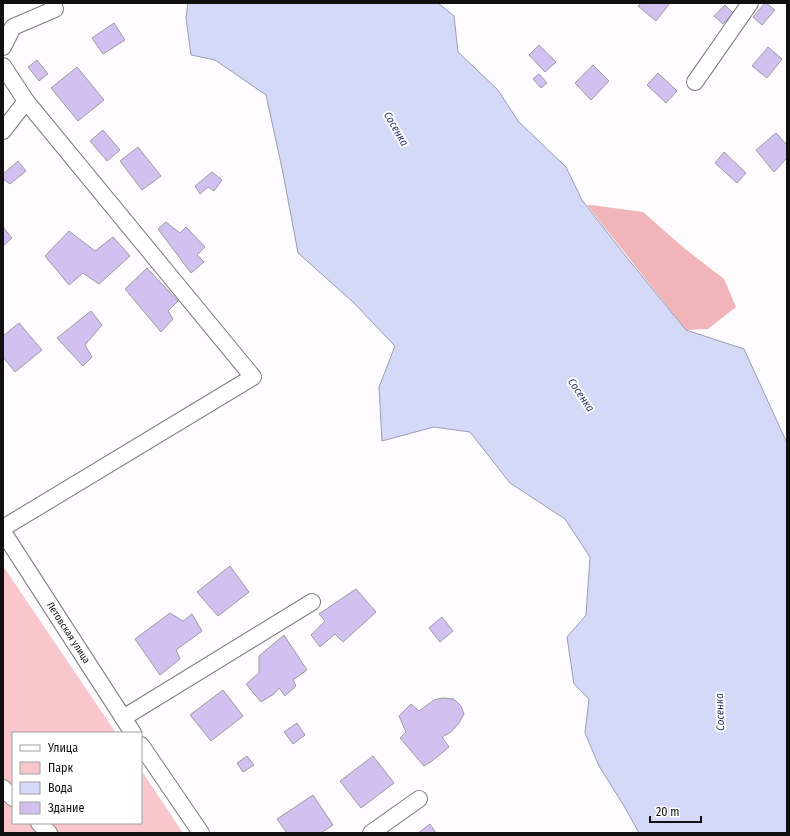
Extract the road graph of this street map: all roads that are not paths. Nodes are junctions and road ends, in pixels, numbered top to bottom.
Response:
1 (53, 3) edge
2 (750, 3) edge
3 (3, 48) edge
4 (3, 66) edge
5 (695, 82) dead end
6 (26, 101) junction
7 (3, 131) edge
8 (3, 528) edge
9 (3, 532) edge
10 (312, 602) dead end
11 (123, 718) junction
12 (132, 732) edge
13 (142, 746) edge
14 (3, 788) edge
15 (12, 797) edge
16 (419, 799) dead end
17 (40, 824) edge
18 (49, 833) edge
19 (201, 833) edge
20 (371, 833) edge

1 - 3 street
2 - 5 street
4 - 6 street
6 - 7 street
6 - 8 street
9 - 11 street, Летовская улица
10 - 11 street
11 - 12 street, Летовская улица
13 - 19 street
14 - 15 street
16 - 20 street
17 - 18 street

